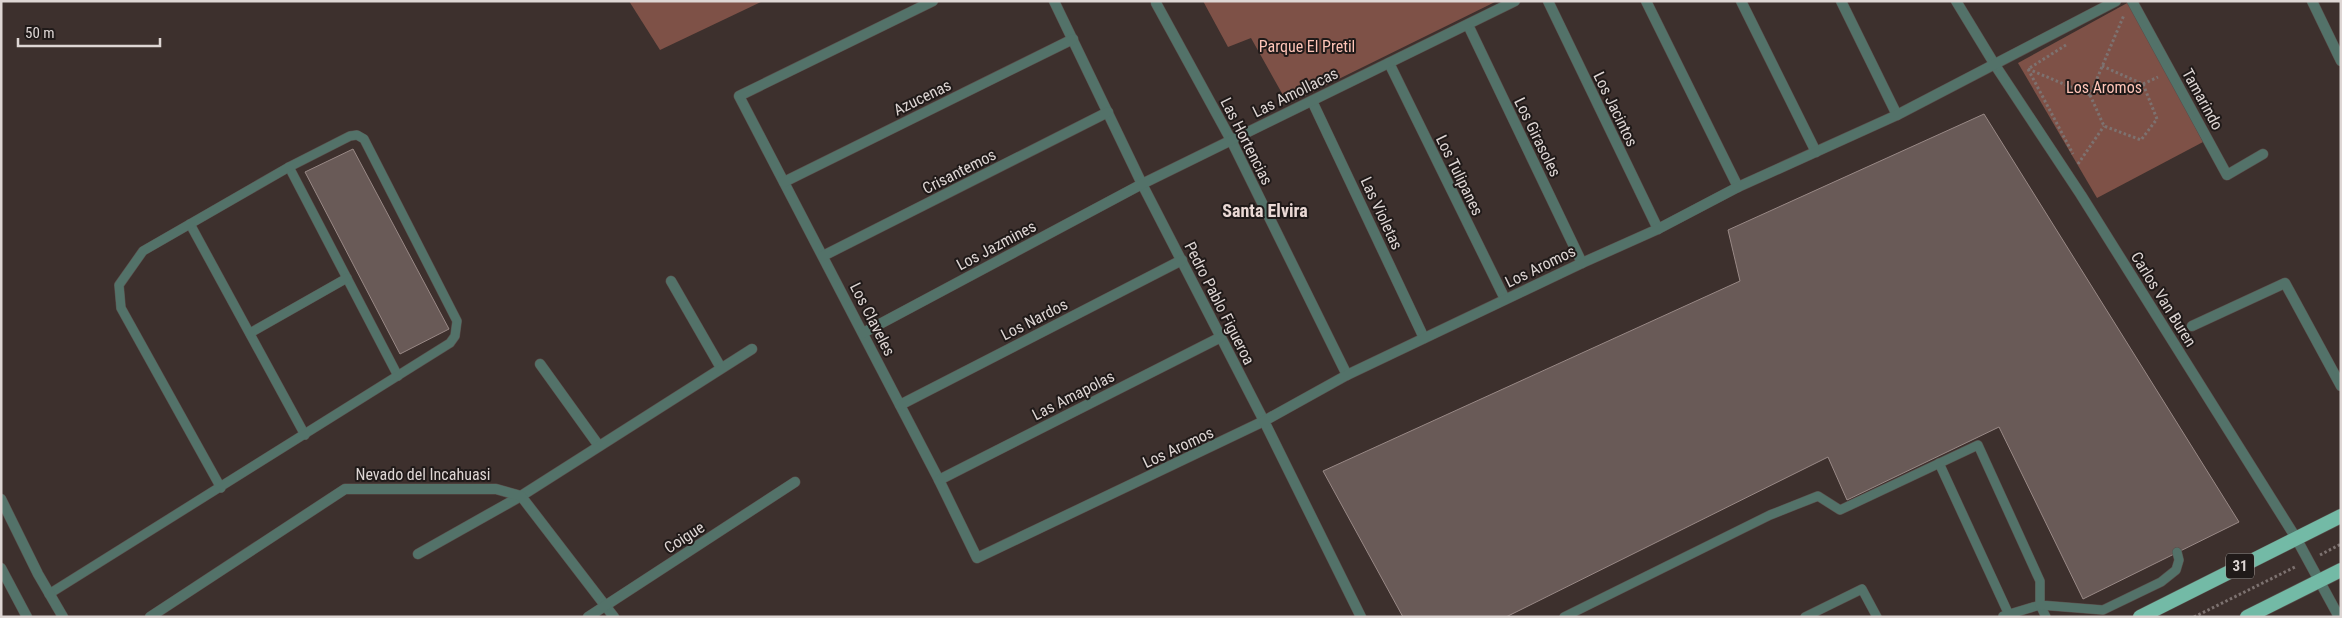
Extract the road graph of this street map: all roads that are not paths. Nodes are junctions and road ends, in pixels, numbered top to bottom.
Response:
1 (933, 1) edge
2 (1054, 1) edge
3 (1515, 1) edge
4 (1548, 1) edge
5 (1646, 1) edge
6 (1742, 1) edge
7 (1841, 1) edge
8 (1956, 1) edge
9 (2116, 1) edge
10 (2132, 1) edge
11 (2312, 1) edge
12 (1156, 2) dead end
13 (1468, 24) junction
14 (1073, 38) junction
15 (2341, 61) edge
16 (1389, 63) junction
17 (1995, 65) junction
18 (1312, 101) junction
19 (1108, 112) junction
20 (1897, 115) junction
21 (1231, 140) junction
22 (1816, 152) junction
23 (2263, 154) dead end
24 (289, 167) junction
25 (784, 182) junction
26 (1142, 184) junction
27 (1738, 187) junction
28 (190, 224) junction
29 (1658, 229) junction
30 (823, 256) junction
31 (1182, 260) junction
32 (1582, 263) junction
33 (347, 278) junction
34 (671, 281) dead end
35 (1505, 300) junction
36 (2192, 326) dead end
37 (250, 333) junction
38 (863, 333) junction
39 (1221, 337) junction
40 (1424, 338) junction
41 (752, 349) dead end
42 (540, 364) dead end
43 (721, 368) junction
44 (1348, 375) junction
45 (398, 376) junction
46 (2341, 386) edge
47 (900, 405) junction
48 (1264, 421) junction
49 (305, 435) junction
50 (599, 446) junction
51 (1940, 463) junction
52 (939, 480) junction
53 (795, 482) dead end
54 (221, 488) junction
55 (521, 496) junction
56 (1, 499) edge
57 (2341, 516) edge
58 (2296, 538) junction
59 (2178, 552) dead end
60 (418, 554) dead end
61 (977, 558) joint
62 (1, 568) edge
63 (2341, 570) edge
64 (2318, 582) junction
65 (49, 594) junction
66 (2040, 605) junction
67 (605, 606) junction
68 (2007, 616) edge
69 (27, 617) edge
70 (63, 617) edge
71 (150, 617) edge
72 (588, 617) edge
73 (614, 617) edge
74 (1361, 617) edge
75 (1564, 617) edge
76 (1805, 617) edge
77 (1877, 617) edge
78 (2046, 617) edge
79 (2140, 617) edge
80 (2247, 617) edge
81 (2338, 617) edge

1 - 25 street, Los Claveles
2 - 14 street, Pedro Pablo Figueroa
3 - 13 street, Las Amollacas
4 - 29 street, Los Jacintos
5 - 27 street
6 - 22 street
7 - 20 street
8 - 17 street, Carlos Van Buren
9 - 17 street, Los Aromos
10 - 23 street, Tamarindo
11 - 15 street
12 - 21 street, Las Hortencias
13 - 16 street, Las Amollacas
13 - 32 street, Los Girasoles
14 - 19 street, Pedro Pablo Figueroa
14 - 25 street, Azucenas
16 - 18 street, Las Amollacas
16 - 35 street, Los Tulipanes
17 - 20 street, Los Aromos
17 - 58 street, Carlos Van Buren
18 - 21 street, Las Amollacas
18 - 40 street, Las Violetas
19 - 26 street, Pedro Pablo Figueroa
19 - 30 street, Crisantemos
20 - 22 street, Los Aromos
21 - 26 street, Las Amollacas
21 - 44 street, Las Hortencias
22 - 27 street, Los Aromos
24 - 28 lane
24 - 33 lane
24 - 45 lane
25 - 30 street, Los Claveles
26 - 31 street, Pedro Pablo Figueroa
26 - 38 street, Los Jazmines
27 - 29 street, Los Aromos
28 - 37 lane
28 - 54 lane
29 - 32 street, Los Aromos
30 - 38 street, Los Claveles
31 - 39 street, Pedro Pablo Figueroa
31 - 47 street, Los Nardos
32 - 35 street, Los Aromos
33 - 37 lane
33 - 45 lane
34 - 43 street
35 - 40 street, Los Aromos
36 - 46 street
37 - 49 lane
38 - 47 street, Los Claveles
39 - 48 street, Pedro Pablo Figueroa
39 - 52 street, Las Amapolas
40 - 44 street, Los Aromos
41 - 43 street
42 - 50 street
43 - 50 street
44 - 48 street, Los Aromos
45 - 49 lane
47 - 52 street, Los Claveles
48 - 61 street, Los Aromos
48 - 74 street, Pedro Pablo Figueroa
49 - 54 lane
50 - 55 street
51 - 66 lane
51 - 68 lane
51 - 75 lane
52 - 61 street, Los Claveles
53 - 67 street, Coigue
54 - 65 lane
55 - 60 street
55 - 67 street
55 - 71 street, Nevado del Incahuasi
56 - 65 street
57 - 58 highway, 31
58 - 64 street, Carlos Van Buren
58 - 79 highway, 31
59 - 66 lane
62 - 69 street
63 - 64 highway
64 - 80 highway
64 - 81 street, Carlos Van Buren
65 - 70 street
66 - 68 lane
66 - 78 lane
67 - 72 street, Coigue
67 - 73 street
76 - 77 lane

